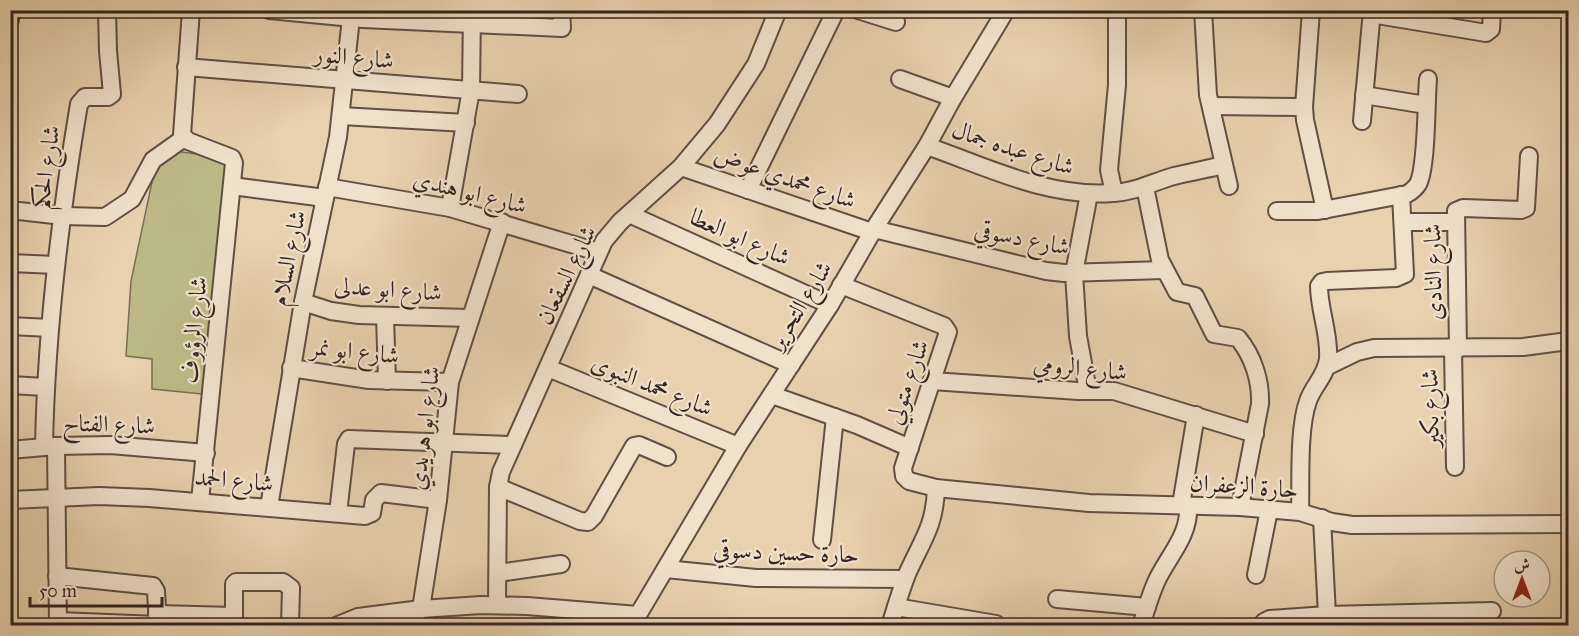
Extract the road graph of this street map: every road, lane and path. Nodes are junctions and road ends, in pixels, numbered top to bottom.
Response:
1 (11, 10) edge
2 (107, 10) edge
3 (191, 10) edge
4 (269, 10) edge
5 (561, 10) edge
6 (778, 10) edge
7 (836, 10) edge
8 (858, 10) edge
9 (1006, 10) edge
10 (1117, 10) edge
11 (1203, 10) edge
12 (1311, 10) edge
13 (1371, 12) edge
14 (1422, 16) edge
15 (473, 17) edge
16 (351, 18) junction
17 (1492, 18) edge
18 (10, 20) edge
19 (896, 22) dead end
20 (186, 66) junction
21 (900, 79) dead end
22 (1428, 79) dead end
23 (345, 81) junction
24 (471, 90) junction
25 (518, 94) dead end
26 (1364, 95) junction
27 (953, 98) junction
28 (1426, 105) junction
29 (1211, 106) junction
30 (1304, 106) junction
31 (341, 116) junction
32 (1362, 121) dead end
33 (466, 123) junction
34 (184, 138) junction
35 (927, 146) junction
36 (1529, 156) dead end
37 (1224, 165) junction
38 (681, 167) junction
39 (232, 186) junction
40 (1229, 186) dead end
41 (1145, 187) junction
42 (748, 190) junction
43 (326, 193) junction
44 (1114, 193) junction
45 (1089, 194) junction
46 (1401, 195) junction
47 (450, 208) junction
48 (10, 210) edge
49 (1325, 210) junction
50 (1277, 211) dead end
51 (629, 214) junction
52 (63, 216) junction
53 (502, 222) junction
54 (1403, 222) junction
55 (1456, 222) junction
56 (873, 231) junction
57 (598, 252) junction
58 (10, 263) edge
59 (56, 265) junction
60 (1164, 270) junction
61 (1074, 273) junction
62 (589, 275) junction
63 (841, 285) junction
64 (303, 302) junction
65 (830, 305) junction
66 (385, 316) junction
67 (470, 318) junction
68 (10, 326) edge
69 (50, 328) junction
70 (1569, 342) edge
71 (1456, 349) junction
72 (791, 365) junction
73 (1326, 367) junction
74 (291, 368) junction
75 (549, 368) junction
76 (387, 381) junction
77 (932, 381) junction
78 (450, 382) junction
79 (10, 385) edge
80 (45, 387) junction
81 (1088, 391) junction
82 (772, 395) junction
83 (1196, 415) junction
84 (835, 417) junction
85 (1255, 434) junction
86 (444, 442) junction
87 (513, 445) junction
88 (50, 446) junction
89 (738, 446) junction
90 (909, 448) junction
91 (10, 450) edge
92 (206, 453) junction
93 (667, 457) dead end
94 (1455, 467) dead end
95 (916, 484) joint
96 (498, 487) junction
97 (936, 488) junction
98 (56, 498) junction
99 (10, 500) edge
100 (438, 500) junction
101 (200, 501) junction
102 (1184, 505) junction
103 (269, 507) junction
104 (1240, 507) junction
105 (1269, 510) junction
106 (1300, 512) junction
107 (338, 513) junction
108 (1322, 518) junction
109 (1569, 524) edge
110 (822, 540) dead end
111 (561, 564) dead end
112 (666, 569) junction
113 (498, 573) junction
114 (1256, 575) dead end
115 (57, 576) junction
116 (906, 579) junction
117 (1057, 599) dead end
118 (497, 605) junction
119 (896, 607) junction
120 (1147, 607) junction
121 (1492, 611) dead end
122 (417, 615) edge
123 (1327, 615) junction
124 (636, 620) edge
125 (1361, 620) edge
126 (158, 621) edge
127 (234, 621) edge
128 (58, 623) edge
129 (996, 624) edge
130 (290, 626) edge
131 (336, 626) edge
132 (890, 626) edge
133 (1141, 626) edge
134 (1263, 626) edge

1 - 18 street
2 - 52 street, شارع الحكم
3 - 20 street
4 - 16 street
5 - 15 street
6 - 38 street, شارع السقعان
7 - 42 street
8 - 19 street
9 - 27 street, شارع التحرير
10 - 44 street
11 - 29 street
12 - 30 street
13 - 14 street
13 - 26 street
14 - 17 street
15 - 16 street
15 - 24 street
16 - 23 street, شارع السلام
20 - 23 street, شارع النور
20 - 34 street
21 - 27 street
22 - 28 street
23 - 24 street, شارع النور
23 - 31 street, شارع السلام
24 - 25 street, شارع النور
24 - 33 street
26 - 28 street
26 - 32 street
27 - 35 street, شارع التحرير
28 - 46 street
29 - 30 street
29 - 37 street
30 - 49 street
31 - 33 street
31 - 43 street, شارع السلام
33 - 47 street
34 - 39 street, شارع الرؤوف
34 - 52 street
35 - 45 street, شارع عبده جمال
35 - 56 street, شارع التحرير
36 - 55 street, شارع النادى
37 - 40 street
37 - 41 street, شارع عبده جمال
38 - 42 street, شارع محمدي عوض
38 - 51 street, شارع السقعان
39 - 43 street, شارع ابو هندي
39 - 92 street, شارع الرؤوف
41 - 44 street, شارع عبده جمال
41 - 60 street
42 - 56 street, شارع محمدي عوض
43 - 47 street, شارع ابو هندي
43 - 64 street, شارع السلام
44 - 45 street, شارع عبده جمال
45 - 61 street
46 - 49 street
46 - 54 street
47 - 53 street, شارع ابو هندي
48 - 52 street
49 - 50 street
51 - 57 street, شارع السقعان
51 - 65 street, شارع ابو العطا
52 - 59 street, شارع الحكم
53 - 57 street, شارع ابو هندي
53 - 67 street, شارع ابو هريدي
54 - 55 street
54 - 73 street
55 - 71 street, شارع النادى
56 - 61 street, شارع دسوقي
56 - 63 street, شارع التحرير
57 - 62 street, شارع السقعان
58 - 59 street
59 - 69 street, شارع الحكم
60 - 61 street, شارع دسوقي
60 - 85 street
61 - 81 street
62 - 72 street
62 - 75 street, شارع السقعان
63 - 65 street, شارع التحرير
63 - 77 street, شارع متولي
64 - 66 street, شارع ابو عدلى
64 - 74 street, شارع السلام
65 - 72 street, شارع التحرير
66 - 67 street, شارع ابو عدلى
66 - 76 street
67 - 78 street, شارع ابو هريدي
68 - 69 street
69 - 80 street, شارع الحكم
70 - 71 street
71 - 73 street
71 - 94 street, شارع بكير
72 - 82 street, شارع التحرير
73 - 106 street
74 - 76 street, شارع ابو نمر
74 - 103 street, شارع السلام
75 - 87 street, شارع السقعان
75 - 89 street, شارع محمد النبوى
76 - 78 street, شارع ابو نمر
77 - 81 street, شارع الرومي
77 - 90 street, شارع متولي
78 - 86 street, شارع ابو هريدي
79 - 80 street
80 - 88 street, شارع الحكم
81 - 83 street, شارع الرومي
82 - 84 street
82 - 89 street, شارع التحرير
83 - 85 street, شارع الرومي
83 - 102 street
84 - 90 street
84 - 110 street
85 - 104 street
86 - 87 street
86 - 100 street, شارع ابو هريدي
86 - 107 street
87 - 96 street, شارع السقعان
88 - 91 street, شارع الفتاح
88 - 92 street, شارع الفتاح
88 - 98 street, شارع الحكم
89 - 112 street, شارع التحرير
90 - 95 street, شارع متولي
92 - 101 street, شارع الرؤوف
93 - 96 street
95 - 97 street, حارة الزعفران
96 - 113 street, شارع السقعان
97 - 102 street, حارة الزعفران
97 - 116 street
98 - 99 street, شارع الحمد
98 - 101 street, شارع الحمد
98 - 115 street, شارع الحكم
100 - 107 street, شارع الحمد
100 - 122 street, شارع ابو هريدي
101 - 103 street, شارع الحمد
102 - 104 street, حارة الزعفران
102 - 120 street
103 - 107 street, شارع الحمد
104 - 105 street, حارة الزعفران
105 - 106 street, حارة الزعفران
105 - 114 street
106 - 108 street, حارة الزعفران
108 - 109 street, حارة الزعفران
108 - 123 street
111 - 113 street
112 - 116 street, حارة حسين دسوقي
112 - 124 street, شارع التحرير
113 - 118 street, شارع السقعان
115 - 126 street
115 - 128 street, شارع الحكم
116 - 119 street
117 - 120 street
118 - 122 street
118 - 124 street
119 - 129 street
119 - 132 street
120 - 133 street
121 - 125 street
122 - 131 street
123 - 125 street
123 - 134 street
126 - 127 street
126 - 128 street
127 - 130 street

